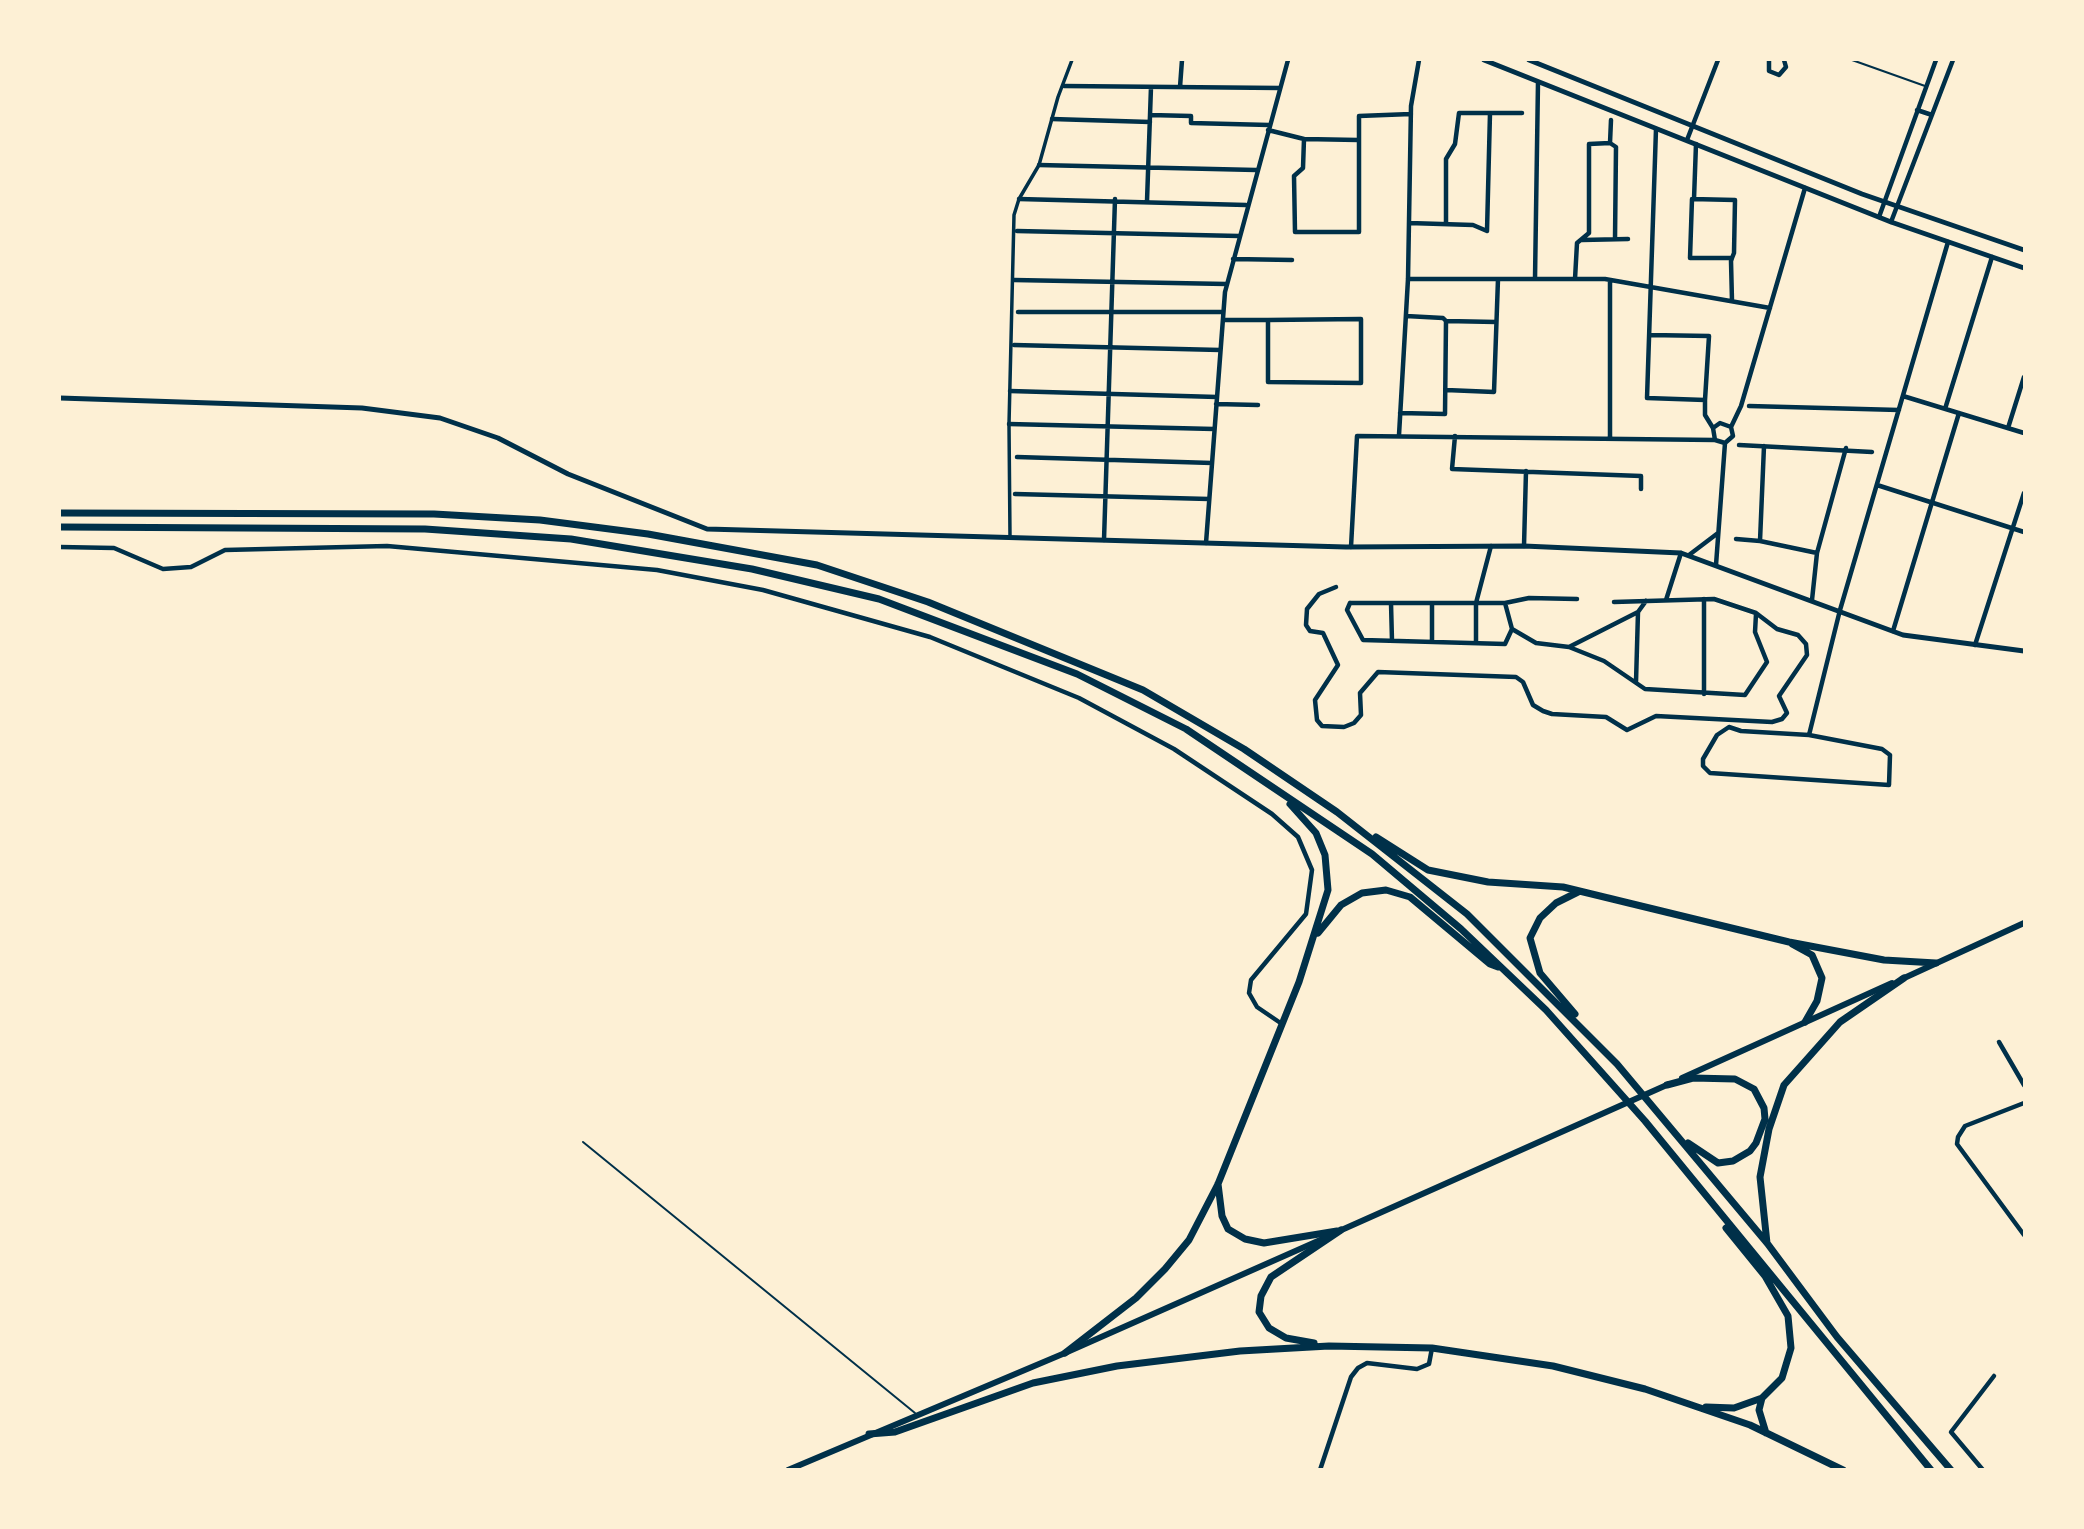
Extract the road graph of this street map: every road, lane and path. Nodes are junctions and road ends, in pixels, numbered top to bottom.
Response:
1 (1072, 60) edge
2 (1182, 60) edge
3 (1288, 60) edge
4 (1419, 60) edge
5 (1484, 60) edge
6 (1529, 60) edge
7 (1718, 60) edge
8 (1769, 60) edge
9 (1784, 60) edge
10 (1852, 60) edge
11 (1936, 60) edge
12 (1953, 60) edge
13 (1538, 82) junction
14 (1064, 86) junction
15 (1926, 86) junction
16 (1151, 87) junction
17 (1180, 87) junction
18 (1280, 88) junction
19 (1917, 110) junction
20 (1490, 113) junction
21 (1522, 113) dead end
22 (1411, 114) junction
23 (1150, 115) junction
24 (1932, 115) junction
25 (1052, 119) junction
26 (1611, 120) dead end
27 (1150, 122) junction
28 (1692, 126) junction
29 (1268, 128) junction
30 (1657, 129) junction
31 (1304, 139) junction
32 (1358, 140) junction
33 (1687, 140) junction
34 (1611, 143) junction
35 (1696, 144) junction
36 (1039, 165) junction
37 (1148, 167) junction
38 (1256, 170) junction
39 (1805, 188) junction
40 (1019, 199) junction
41 (1694, 199) junction
42 (1115, 200) junction
43 (1147, 201) junction
44 (1885, 202) junction
45 (1247, 205) junction
46 (1898, 206) junction
47 (1879, 217) junction
48 (1891, 222) junction
49 (1409, 223) junction
50 (1446, 224) junction
51 (1017, 231) dead end
52 (1114, 233) junction
53 (1238, 236) junction
54 (1615, 239) junction
55 (1628, 239) dead end
56 (1581, 240) junction
57 (1948, 242) junction
58 (2025, 250) edge
59 (1992, 257) junction
60 (1732, 258) junction
61 (1233, 259) junction
62 (1292, 260) dead end
63 (2025, 268) edge
64 (1408, 279) junction
65 (1498, 279) junction
66 (1535, 279) junction
67 (1575, 279) junction
68 (1611, 280) junction
69 (1014, 281) dead end
70 (1112, 283) junction
71 (1227, 285) junction
72 (1653, 287) junction
73 (1732, 301) junction
74 (1770, 308) junction
75 (1018, 312) dead end
76 (1112, 312) junction
77 (1223, 312) junction
78 (1406, 316) junction
79 (1223, 320) junction
80 (1268, 320) junction
81 (1446, 321) junction
82 (1496, 322) junction
83 (1650, 335) junction
84 (1014, 345) dead end
85 (1111, 347) junction
86 (1220, 350) junction
87 (2025, 377) edge
88 (1446, 390) junction
89 (1010, 391) junction
90 (1109, 393) junction
91 (1903, 396) junction
92 (1217, 397) junction
93 (60, 398) edge
94 (1705, 400) junction
95 (1216, 404) junction
96 (1258, 405) dead end
97 (1749, 406) dead end
98 (1945, 409) junction
99 (1899, 410) junction
100 (1400, 413) junction
101 (1959, 413) junction
102 (1009, 424) junction
103 (1108, 426) junction
104 (1731, 427) junction
105 (1713, 428) junction
106 (2008, 428) junction
107 (1214, 429) junction
108 (2025, 433) edge
109 (1399, 435) junction
110 (1455, 436) junction
111 (1610, 439) junction
112 (1715, 440) junction
113 (1725, 443) junction
114 (1739, 445) dead end
115 (1764, 446) junction
116 (1846, 448) junction
117 (1871, 452) dead end
118 (1017, 457) dead end
119 (1107, 459) junction
120 (1212, 463) junction
121 (1526, 471) junction
122 (1877, 485) junction
123 (1641, 489) dead end
124 (2025, 493) edge
125 (1015, 494) dead end
126 (1105, 497) junction
127 (1209, 499) junction
128 (1933, 503) junction
129 (60, 510) edge
130 (60, 527) edge
131 (2015, 529) junction
132 (1719, 532) junction
133 (2025, 532) edge
134 (1010, 537) junction
135 (1736, 539) dead end
136 (1104, 540) junction
137 (1760, 541) junction
138 (1206, 542) junction
139 (1491, 546) junction
140 (1524, 546) junction
141 (60, 547) edge
142 (1351, 547) junction
143 (1681, 553) junction
144 (1817, 553) junction
145 (1689, 555) junction
146 (1716, 565) junction
147 (1336, 587) dead end
148 (1577, 599) dead end
149 (1704, 599) junction
150 (1666, 600) junction
151 (1812, 600) junction
152 (1646, 601) junction
153 (1614, 602) dead end
154 (1391, 603) junction
155 (1432, 603) junction
156 (1476, 603) junction
157 (1506, 603) junction
158 (1840, 610) junction
159 (1638, 612) junction
160 (1756, 613) junction
161 (1512, 629) junction
162 (1893, 631) junction
163 (1392, 641) junction
164 (1432, 642) junction
165 (1476, 643) junction
166 (1975, 646) junction
167 (1569, 647) junction
168 (2025, 651) edge
169 (1636, 682) junction
170 (1704, 694) junction
171 (1809, 735) junction
172 (1285, 798) junction
173 (1337, 812) junction
174 (1579, 892) junction
175 (2025, 923) edge
176 (1315, 936) junction
177 (1789, 942) junction
178 (1936, 963) junction
179 (1502, 968) junction
180 (1904, 978) junction
181 (1805, 1022) junction
182 (1283, 1025) junction
183 (1999, 1042) dead end
184 (1602, 1047) junction
185 (1667, 1085) junction
186 (2025, 1085) edge
187 (2025, 1103) edge
188 (1661, 1117) junction
189 (583, 1142) dead end
190 (1219, 1184) junction
191 (1696, 1185) junction
192 (1341, 1230) junction
193 (2025, 1235) edge
194 (1767, 1243) junction
195 (1329, 1346) junction
196 (1432, 1348) junction
197 (1065, 1353) junction
198 (1994, 1376) dead end
199 (1762, 1398) junction
200 (1697, 1406) junction
201 (916, 1414) junction
202 (1766, 1433) junction
203 (869, 1434) junction
204 (788, 1469) edge
205 (1321, 1469) edge
206 (1843, 1469) edge
207 (1931, 1469) edge
208 (1951, 1469) edge
209 (1983, 1469) edge

1 - 14 street
2 - 17 street
3 - 18 street
4 - 22 street
5 - 13 street
6 - 28 street
7 - 28 street
8 - 9 street
10 - 15 lane
11 - 15 street
12 - 24 street
13 - 30 street
13 - 66 street
14 - 16 street
14 - 25 street
15 - 19 street
16 - 17 street
16 - 23 street
17 - 18 street
18 - 29 street
19 - 24 street
19 - 44 street
20 - 21 street
20 - 50 street
20 - 50 street
22 - 32 street
22 - 49 street
23 - 27 street
23 - 29 street
24 - 46 street
25 - 27 street
25 - 36 street
26 - 34 street
27 - 37 street
28 - 33 street
28 - 44 street
29 - 31 street
29 - 38 street
30 - 33 street
30 - 72 street
31 - 32 street
31 - 32 street
33 - 35 street
34 - 54 street
34 - 56 street
35 - 39 street
35 - 41 street
36 - 37 street
36 - 40 street
37 - 38 street
37 - 43 street
38 - 45 street
39 - 47 street
39 - 74 street
40 - 42 street
40 - 89 street
41 - 60 street
41 - 60 street
42 - 43 street
42 - 52 street
43 - 45 street
44 - 46 street
44 - 47 street
45 - 53 street
46 - 48 street
46 - 58 street
47 - 48 street
48 - 57 street
49 - 50 street
49 - 64 street
51 - 52 street
52 - 53 street
52 - 70 street
53 - 61 street
54 - 55 street
54 - 56 street
56 - 67 street
57 - 59 street
57 - 91 street
59 - 63 street
59 - 98 street
60 - 73 street
61 - 62 street
61 - 71 street
64 - 65 street
64 - 78 street
65 - 66 street
65 - 82 street
66 - 67 street
67 - 68 street
68 - 72 street
68 - 111 street
69 - 70 street
70 - 71 street
70 - 76 street
71 - 77 street
72 - 73 street
72 - 83 street
73 - 74 street
74 - 104 street
75 - 76 street
76 - 77 street
76 - 85 street
77 - 79 street
78 - 81 street
78 - 100 street
79 - 80 street
79 - 86 street
80 - 80 street
81 - 82 street
81 - 88 street
82 - 88 street
83 - 94 street
83 - 94 street
84 - 85 street
85 - 86 street
85 - 90 street
86 - 92 street
87 - 106 street
88 - 100 street
89 - 90 street
89 - 102 street
90 - 92 street
90 - 103 street
91 - 98 street
91 - 99 street
92 - 95 street
93 - 134 street
94 - 105 street
95 - 96 street
95 - 107 street
97 - 99 street
98 - 101 street
99 - 122 street
100 - 109 street
101 - 106 street
101 - 128 street
102 - 103 street
102 - 134 street
103 - 107 street
103 - 119 street
104 - 105 street
104 - 113 street
105 - 112 street
106 - 108 street
107 - 120 street
109 - 110 street
109 - 142 street
110 - 111 street
110 - 121 street
111 - 112 street
112 - 113 street
113 - 132 street
114 - 115 street
115 - 116 street
115 - 137 street
116 - 117 street
116 - 144 street
118 - 119 street
119 - 120 street
119 - 126 street
120 - 127 street
121 - 123 street
121 - 140 street
122 - 128 street
122 - 158 street
124 - 131 street
125 - 126 street
126 - 127 street
126 - 136 street
127 - 138 street
128 - 131 street
128 - 162 street
129 - 173 highway
130 - 172 highway
131 - 133 street
131 - 166 street
132 - 145 street
132 - 146 street
134 - 136 street
135 - 137 street
136 - 138 street
137 - 144 street
138 - 142 street
139 - 140 street
139 - 142 street
139 - 156 street
140 - 143 street
141 - 182 street
143 - 145 street
143 - 150 street
144 - 151 street
145 - 146 street
146 - 151 street
147 - 160 street
148 - 157 street
149 - 150 street
149 - 160 street
149 - 170 street
150 - 152 street
151 - 158 street
152 - 153 street
152 - 159 street
154 - 155 street
154 - 163 street
154 - 163 street
155 - 156 street
155 - 164 street
156 - 157 street
156 - 165 street
157 - 161 street
158 - 162 street
158 - 171 street
159 - 167 street
159 - 169 street
160 - 170 street
161 - 165 street
161 - 167 street
162 - 166 street
163 - 164 street
164 - 165 street
166 - 168 street
167 - 169 street
169 - 170 street
171 - 171 street
172 - 176 highway
172 - 179 highway
173 - 174 highway
173 - 184 highway
174 - 177 highway
174 - 184 highway
175 - 178 main road
176 - 179 highway
176 - 182 highway
177 - 178 highway
177 - 181 highway
178 - 180 main road
179 - 191 highway
180 - 181 main road
180 - 194 highway
181 - 185 main road
182 - 190 highway
183 - 186 street
184 - 188 highway
185 - 188 highway
185 - 192 main road
187 - 193 street
188 - 194 highway
189 - 201 lane
190 - 192 highway
190 - 197 highway
191 - 199 highway
191 - 207 highway
192 - 195 highway
192 - 197 main road
194 - 208 highway
195 - 196 highway
195 - 203 highway
196 - 200 highway
196 - 205 street
197 - 201 main road
198 - 209 street
199 - 200 highway
199 - 202 highway
200 - 202 highway
201 - 203 main road
202 - 206 highway
203 - 204 main road

